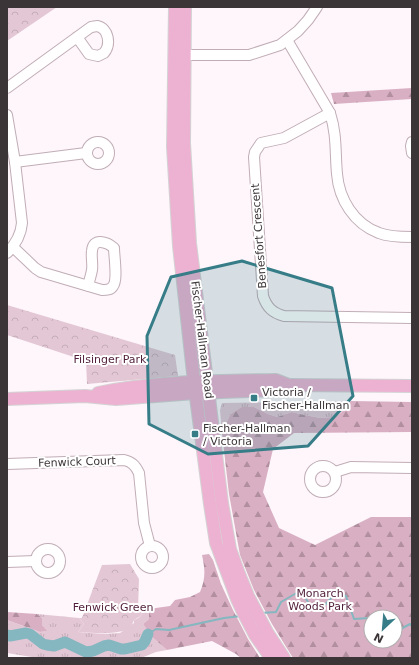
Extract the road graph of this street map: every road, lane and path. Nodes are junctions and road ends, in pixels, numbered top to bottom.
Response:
1 (175, 7) edge
2 (185, 7) edge
3 (317, 7) edge
4 (78, 37) dead end
5 (287, 40) junction
6 (184, 55) junction
7 (7, 88) edge
8 (330, 113) junction
9 (7, 115) edge
10 (412, 142) edge
11 (86, 153) dead end
12 (412, 153) edge
13 (15, 162) junction
14 (412, 237) edge
15 (10, 250) edge
16 (88, 286) junction
17 (412, 318) edge
18 (412, 386) edge
19 (194, 387) junction
20 (207, 387) junction
21 (7, 399) edge
22 (7, 464) edge
23 (412, 468) edge
24 (335, 472) dead end
25 (150, 546) dead end
26 (36, 561) dead end
27 (7, 562) edge
28 (243, 597) junction
29 (261, 634) junction
30 (271, 658) edge
31 (284, 658) edge

1 - 19 main road, Fischer-Hallman Road
2 - 6 main road, Fischer-Hallman Road
3 - 5 street
4 - 7 street
5 - 6 street
5 - 8 street
6 - 20 main road, Fischer-Hallman Road
8 - 14 street
8 - 17 street, Benesfort Crescent
9 - 13 street
10 - 12 street
11 - 13 street
13 - 15 street
15 - 16 street
16 - 16 street
18 - 20 main road
19 - 20 main road
19 - 21 main road
19 - 28 main road, Fischer-Hallman Road
20 - 28 main road, Fischer-Hallman Road
22 - 25 street, Fenwick Court
23 - 24 street
26 - 27 street
28 - 29 main road, Fischer-Hallman Road
29 - 30 main road, Fischer-Hallman Road
29 - 31 main road, Fischer-Hallman Road

